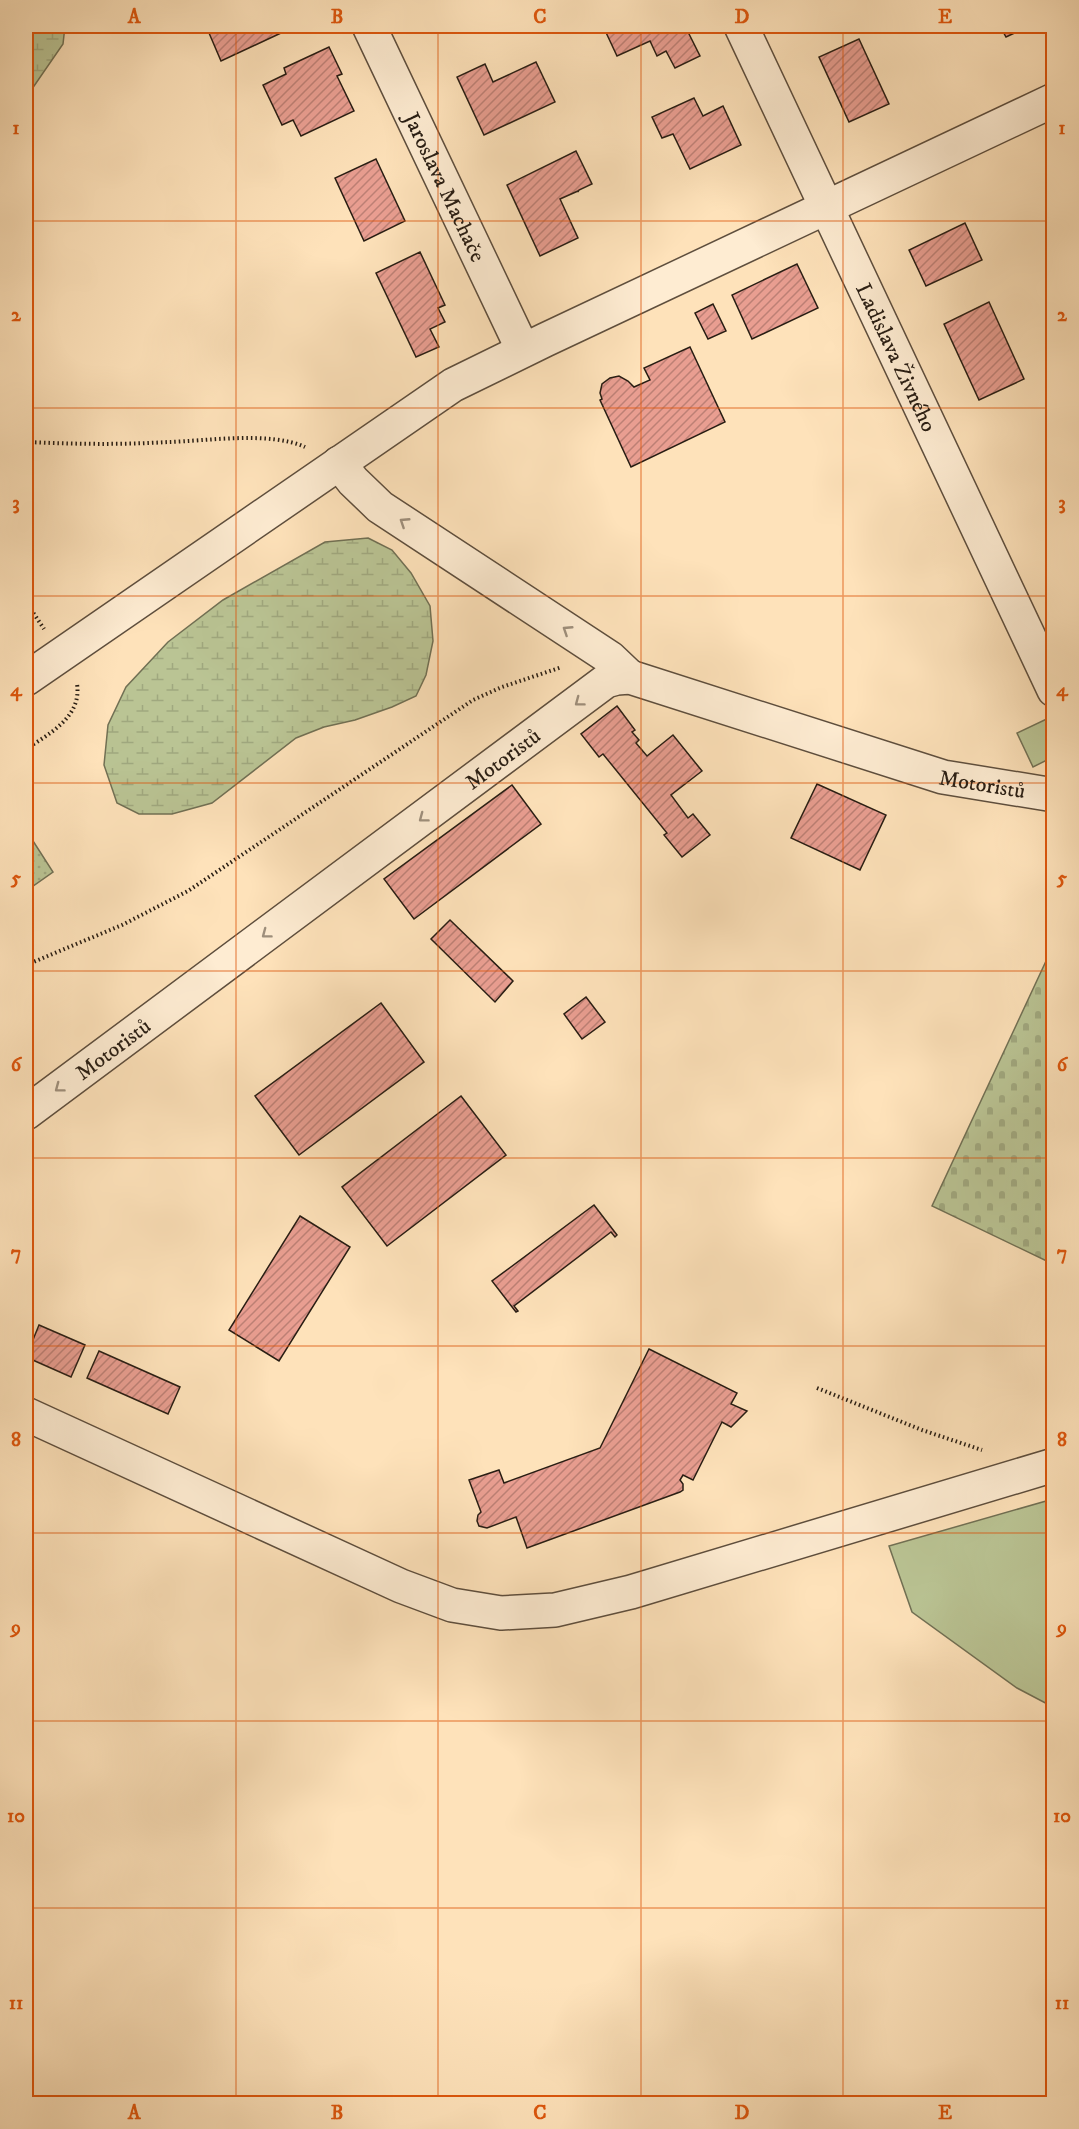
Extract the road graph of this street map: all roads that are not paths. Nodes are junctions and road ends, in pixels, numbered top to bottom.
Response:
1 (369, 26) edge
2 (741, 26) edge
3 (1053, 100) edge
4 (826, 207) junction
5 (523, 350) junction
6 (339, 463) junction
7 (623, 671) junction
8 (26, 679) edge
9 (1053, 690) edge
10 (1053, 795) edge
11 (26, 1113) edge
12 (26, 1414) edge
13 (1053, 1465) edge

1 - 5 street, Jaroslava Machače
2 - 4 street, Ladislava Živného
3 - 4 street
4 - 5 street
4 - 9 street, Ladislava Živného
5 - 6 street
7 -> 6 street
6 - 8 street
7 - 10 street, Motoristů
7 -> 11 street, Motoristů
12 - 13 street

